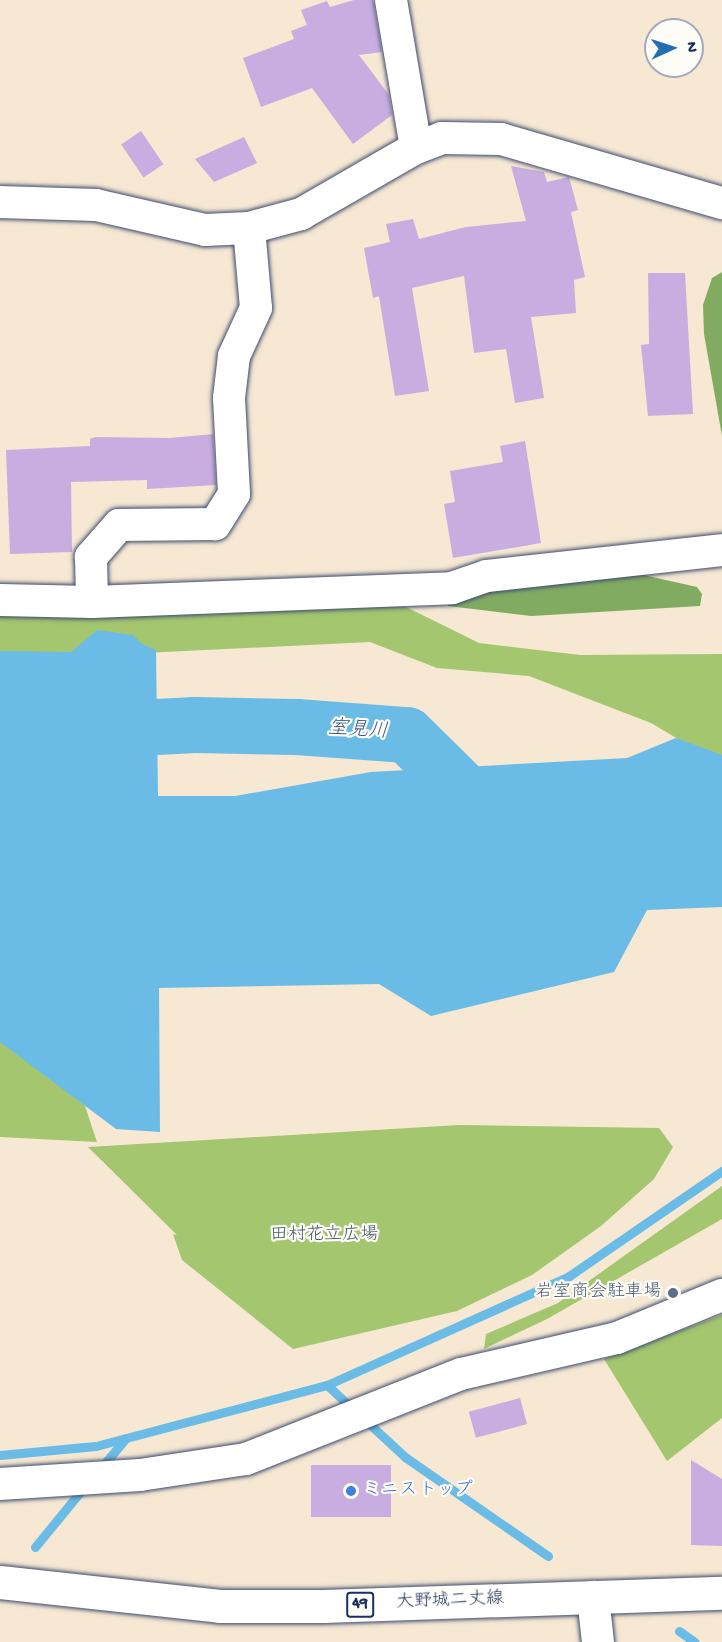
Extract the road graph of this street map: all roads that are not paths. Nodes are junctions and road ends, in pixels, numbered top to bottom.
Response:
1 (391, 0) edge
2 (416, 148) junction
3 (0, 202) edge
4 (722, 203) edge
5 (249, 228) junction
6 (722, 550) edge
7 (0, 600) edge
8 (92, 602) junction
9 (722, 1294) edge
10 (0, 1484) edge
11 (0, 1582) edge
12 (722, 1593) edge
13 (593, 1597) junction
14 (598, 1642) edge

1 - 2 street
2 - 4 street
2 - 5 street
3 - 5 street
5 - 8 street
6 - 8 street
7 - 8 street
9 - 10 street
11 - 13 main road, 大野城二丈線 / 49
12 - 13 main road, 大野城二丈線 / 49
13 - 14 street

